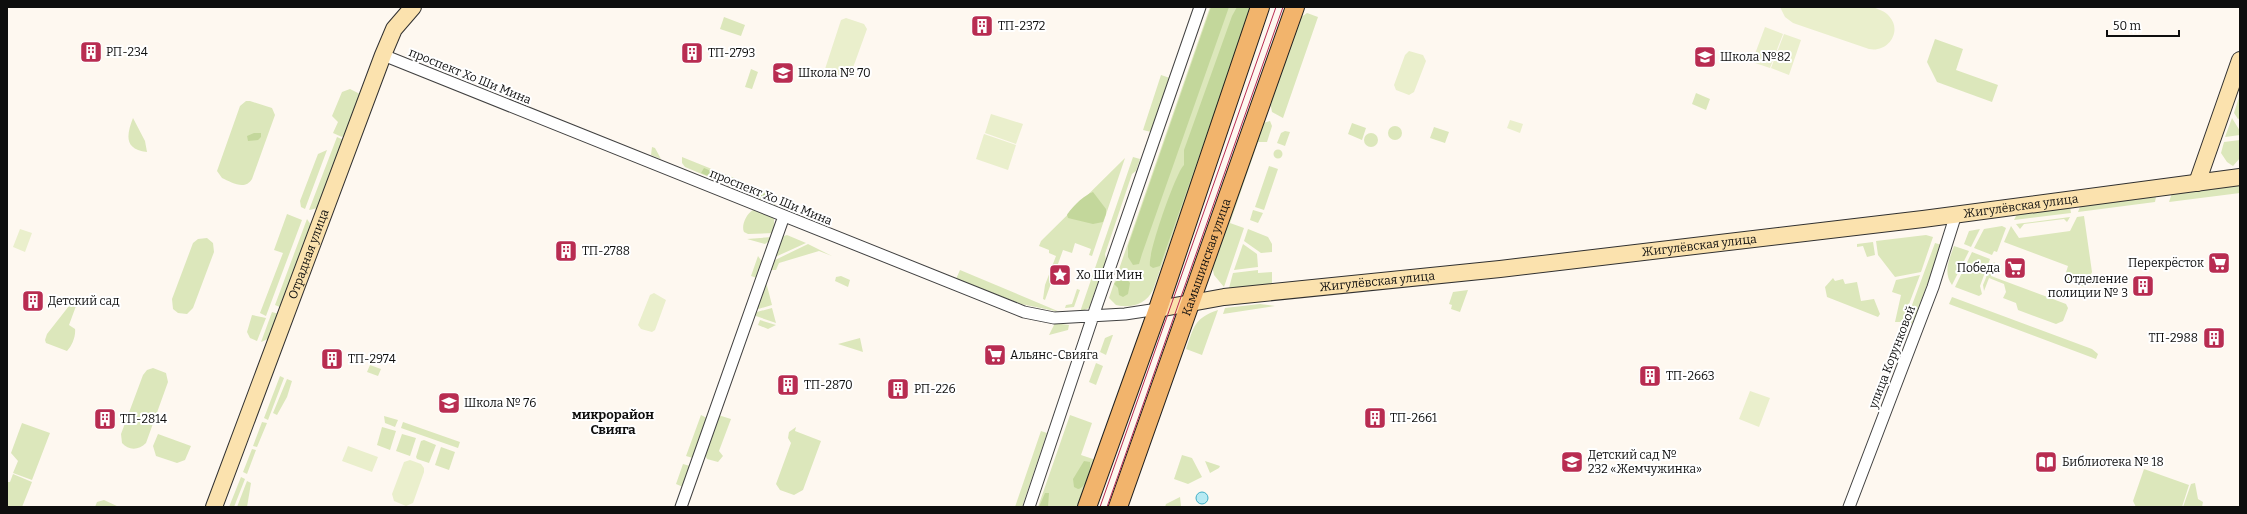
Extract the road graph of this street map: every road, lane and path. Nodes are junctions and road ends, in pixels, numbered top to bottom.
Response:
1 (413, 7) edge
2 (1200, 7) edge
3 (1260, 7) edge
4 (1295, 7) edge
5 (383, 55) junction
6 (2240, 60) edge
7 (2240, 177) edge
8 (2198, 183) junction
9 (1956, 214) junction
10 (784, 216) junction
11 (1190, 303) junction
12 (1158, 309) junction
13 (1093, 316) junction
14 (214, 507) edge
15 (681, 507) edge
16 (1029, 507) edge
17 (1087, 507) edge
18 (1118, 507) edge
19 (1849, 507) edge

1 - 5 street, Отрадная улица
2 - 13 street
3 - 12 main road
4 - 11 main road, Камышинская улица
5 - 10 street, проспект Хо Ши Мина
5 - 14 street, Отрадная улица
6 - 8 street
7 - 8 street, Жигулёвская улица
8 - 9 street, Жигулёвская улица
9 - 11 street, Жигулёвская улица
9 - 19 street, улица Корунковой
10 - 13 street, проспект Хо Ши Мина
10 - 15 street
11 - 12 street, Жигулёвская улица
11 - 18 main road, Камышинская улица
12 - 13 street, проспект Хо Ши Мина
12 - 17 main road
13 - 16 street

